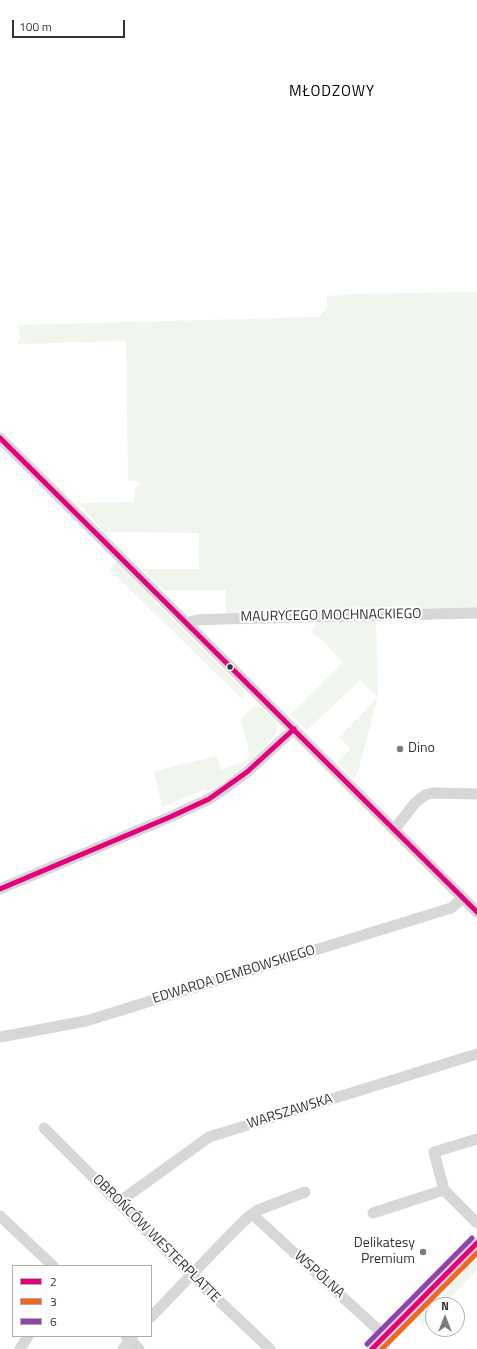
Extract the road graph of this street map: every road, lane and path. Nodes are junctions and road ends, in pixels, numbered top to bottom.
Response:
1 (0, 438) edge
2 (477, 613) edge
3 (186, 623) junction
4 (294, 729) junction
5 (477, 794) edge
6 (394, 830) junction
7 (0, 889) edge
8 (463, 898) junction
9 (477, 912) edge
10 (0, 1037) edge
11 (477, 1054) edge
12 (44, 1128) dead end
13 (477, 1139) edge
14 (444, 1190) junction
15 (305, 1192) dead end
16 (119, 1202) junction
17 (373, 1213) dead end
18 (252, 1214) junction
19 (0, 1216) edge
20 (477, 1223) edge
21 (477, 1243) edge
22 (52, 1265) edge
23 (192, 1275) junction
24 (152, 1316) edge
25 (385, 1336) junction
26 (27, 1337) edge
27 (128, 1340) edge
28 (20, 1349) edge
29 (139, 1349) edge
30 (270, 1349) edge
31 (372, 1349) edge

1 - 3 street
2 - 3 street, MAURYCEGO MOCHNACKIEGO
3 - 4 street
4 - 6 street
4 - 7 street
5 - 6 street
6 - 8 street
8 - 9 street
8 - 10 street, EDWARDA DEMBOWSKIEGO
11 - 16 street, WARSZAWSKA
12 - 16 street, OBROŃCÓW WESTERPLATTE
13 - 14 street
14 - 17 street
14 - 20 street
15 - 18 street
16 - 23 street, OBROŃCÓW WESTERPLATTE
18 - 23 street
18 - 25 street, WSPÓLNA
19 - 22 street
21 - 25 street
23 - 24 street
23 - 30 street, OBROŃCÓW WESTERPLATTE
25 - 31 street
26 - 28 street
27 - 29 street

